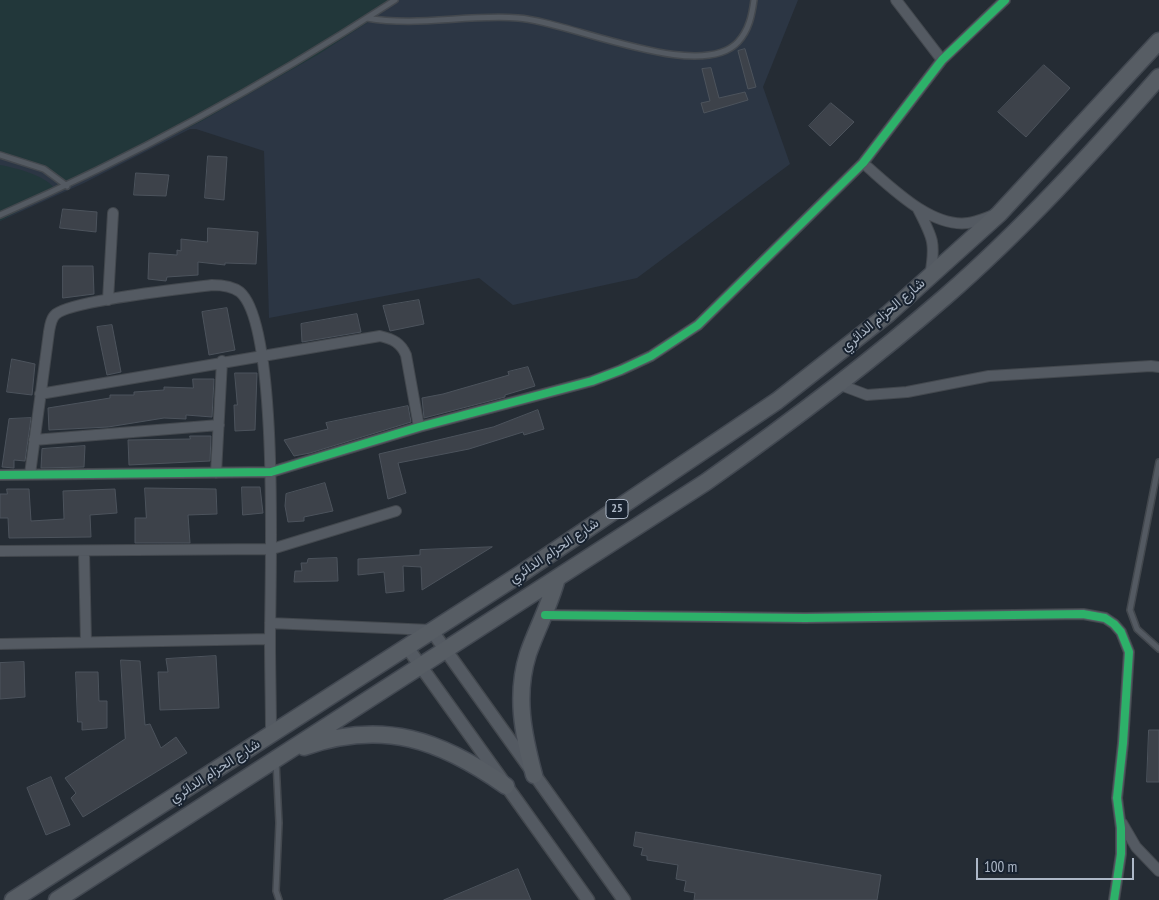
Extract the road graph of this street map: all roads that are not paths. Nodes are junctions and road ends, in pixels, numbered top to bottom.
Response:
1 (395, 0) edge
2 (754, 0) edge
3 (896, 0) edge
4 (1005, 0) edge
5 (367, 18) junction
6 (1159, 41) edge
7 (942, 60) junction
8 (1159, 77) edge
9 (0, 155) edge
10 (863, 163) junction
11 (67, 186) junction
12 (918, 209) junction
13 (113, 213) dead end
14 (999, 214) junction
15 (0, 215) edge
16 (930, 276) junction
17 (108, 300) junction
18 (263, 356) junction
19 (222, 361) junction
20 (1159, 367) edge
21 (838, 384) junction
22 (40, 394) junction
23 (219, 425) junction
24 (419, 427) junction
25 (34, 440) junction
26 (1159, 462) edge
27 (271, 472) junction
28 (30, 474) junction
29 (216, 474) junction
30 (0, 475) edge
31 (396, 511) dead end
32 (272, 549) junction
33 (0, 551) edge
34 (84, 552) junction
35 (557, 578) junction
36 (545, 615) junction
37 (270, 623) junction
38 (432, 630) junction
39 (270, 639) junction
40 (86, 642) junction
41 (0, 644) edge
42 (407, 647) junction
43 (1159, 649) edge
44 (445, 650) junction
45 (420, 666) junction
46 (271, 735) junction
47 (279, 756) junction
48 (534, 775) junction
49 (506, 786) junction
50 (1118, 815) junction
51 (1159, 871) edge
52 (14, 900) edge
53 (57, 900) edge
54 (279, 900) edge
55 (588, 900) edge
56 (624, 900) edge
57 (1114, 900) edge

1 - 5 lane
2 - 5 lane
3 - 7 street
4 - 7 street
5 - 11 lane
6 - 14 main road, شارع الحزام الدائري / 25
7 - 10 street
8 - 21 main road, شارع الحزام الدائري / 25
9 - 11 lane
10 - 12 street
10 - 24 street
11 - 15 lane
12 - 14 street
12 - 16 street
13 - 17 street
14 - 16 main road, شارع الحزام الدائري / 25
16 - 38 main road, شارع الحزام الدائري / 25
17 - 18 street
17 - 22 street
18 - 19 street
18 - 24 street
18 - 27 street
19 - 22 street
19 - 23 street
20 - 21 street
21 - 35 main road, شارع الحزام الدائري / 25
22 - 25 street
23 - 25 street
23 - 29 street
24 - 27 street
25 - 28 street
26 - 43 lane
27 - 29 street
27 - 32 street
28 - 29 street
28 - 30 street
31 - 32 street
32 - 34 street
32 - 37 street
33 - 34 street
34 - 40 street
35 - 36 main road
35 - 44 main road, شارع الحزام الدائري / 25
36 - 48 main road
36 - 50 street
37 - 38 street
37 - 39 street
38 - 42 main road, شارع الحزام الدائري / 25
38 - 44 street
39 - 40 street
39 - 46 street
40 - 41 street
42 - 45 street
42 - 46 main road, شارع الحزام الدائري / 25
44 - 45 main road, شارع الحزام الدائري / 25
44 - 48 street
45 - 47 main road, شارع الحزام الدائري / 25
45 - 49 street
46 - 52 main road, شارع الحزام الدائري / 25
47 - 49 main road
47 - 53 main road, شارع الحزام الدائري / 25
47 - 54 lane
48 - 56 street
49 - 55 street
50 - 51 street
50 - 57 street

